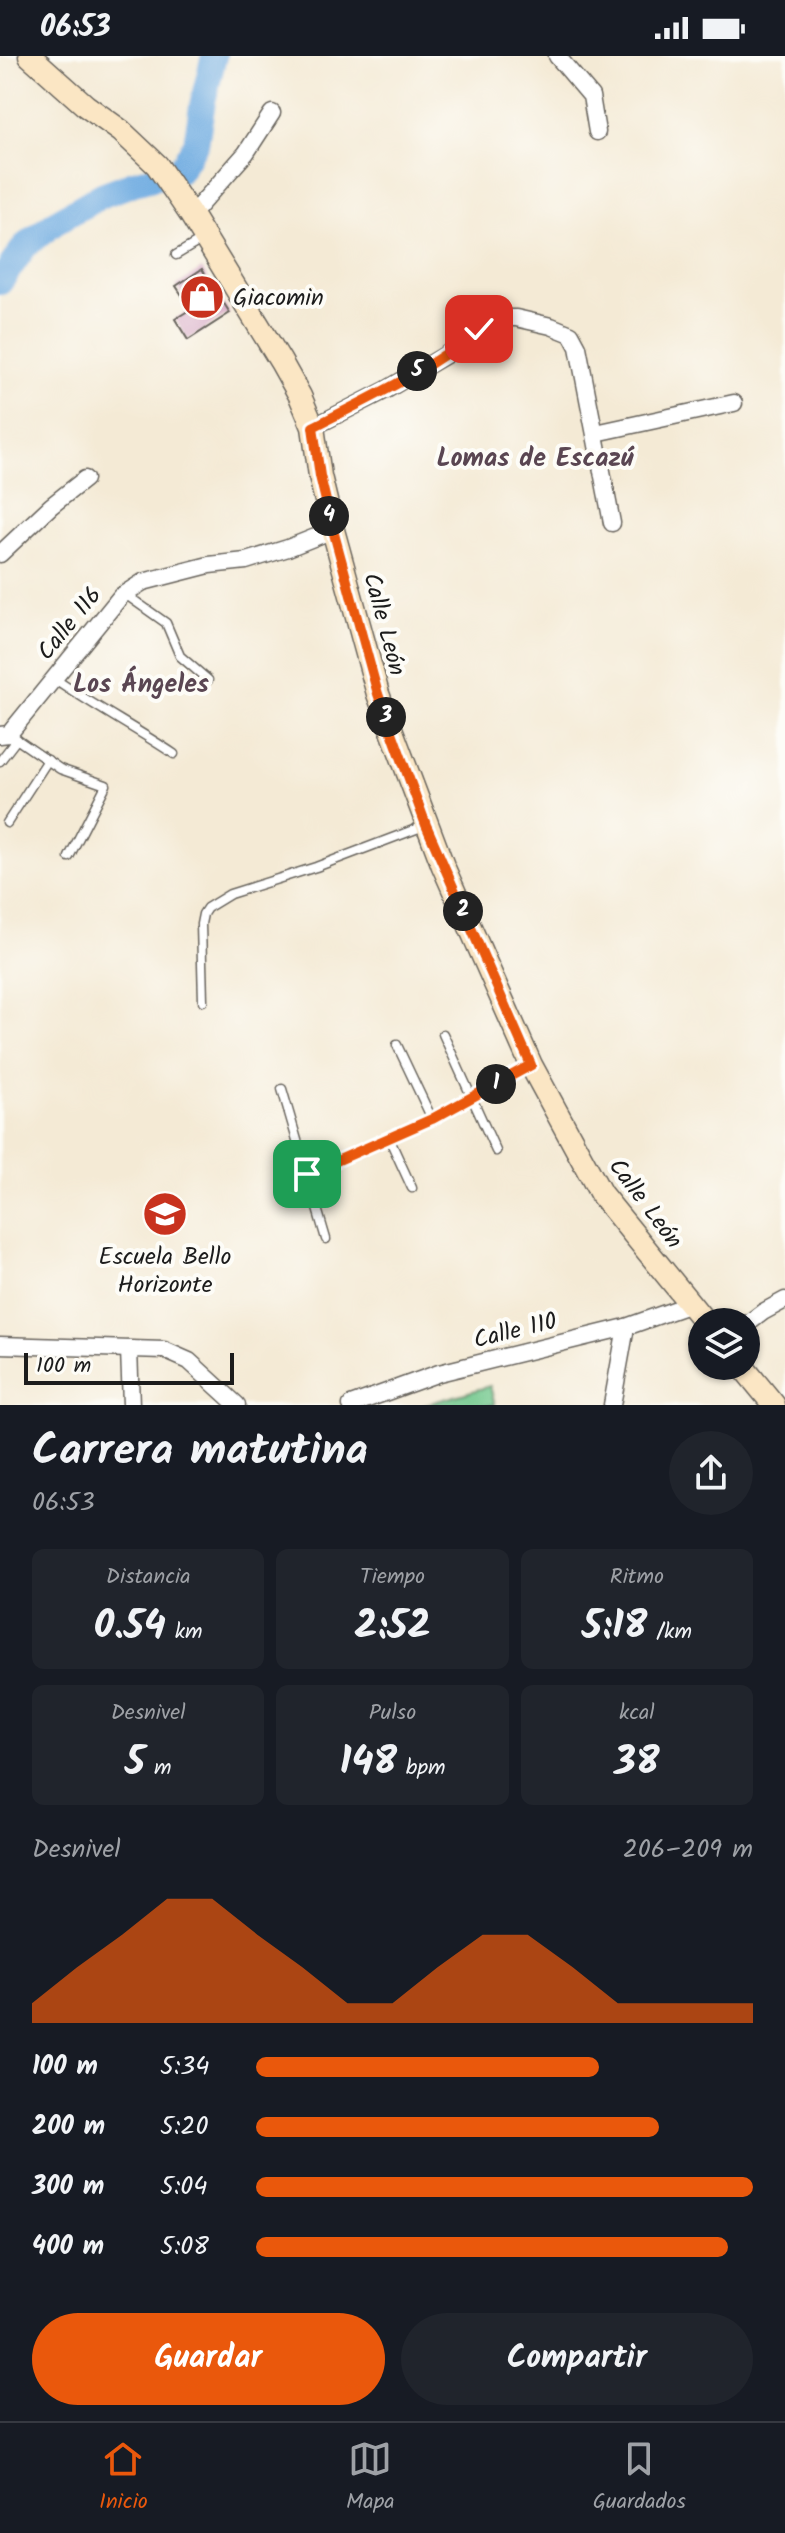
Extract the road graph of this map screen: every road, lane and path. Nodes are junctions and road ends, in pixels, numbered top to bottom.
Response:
1 (30, 56) edge
2 (557, 56) edge
3 (272, 113) dead end
4 (597, 132) dead end
5 (191, 215) junction
6 (204, 239) junction
7 (176, 255) dead end
8 (734, 403) dead end
9 (313, 427) junction
10 (596, 433) junction
11 (85, 479) dead end
12 (612, 523) dead end
13 (333, 530) junction
14 (0, 554) edge
15 (124, 594) junction
16 (55, 679) junction
17 (208, 680) dead end
18 (9, 736) edge
19 (174, 754) dead end
20 (48, 760) junction
21 (0, 761) edge
22 (7, 823) dead end
23 (426, 825) junction
24 (69, 857) dead end
25 (203, 1001) dead end
26 (443, 1034) dead end
27 (397, 1045) dead end
28 (531, 1065) junction
29 (282, 1089) dead end
30 (471, 1097) junction
31 (432, 1119) junction
32 (389, 1138) junction
33 (496, 1151) dead end
34 (307, 1174) junction
35 (412, 1188) dead end
36 (326, 1239) dead end
37 (785, 1300) edge
38 (691, 1304) junction
39 (694, 1308) edge
40 (760, 1314) edge
41 (626, 1327) junction
42 (0, 1345) edge
43 (129, 1349) junction
44 (753, 1380) edge
45 (131, 1405) edge
46 (237, 1405) edge
47 (351, 1405) edge
48 (612, 1405) edge
49 (774, 1405) edge

1 - 5 main road, Calle León
2 - 4 street
3 - 5 street
5 - 6 main road, Calle León
6 - 7 lane
6 - 9 main road, Calle León
8 - 10 street
9 - 10 street
9 - 13 main road, Calle León
10 - 12 street
11 - 14 street
13 - 15 street, Calle 116
13 - 23 main road, Calle León
15 - 16 street, Calle 116
15 - 17 lane
16 - 18 street, Calle 116
16 - 19 lane
18 - 20 lane
18 - 21 lane
20 - 22 lane
20 - 24 lane
23 - 25 lane
23 - 28 main road, Calle León
26 - 30 lane
27 - 31 lane
28 - 30 lane
28 - 38 main road, Calle León
29 - 34 lane
30 - 31 lane
30 - 33 lane
31 - 32 lane
32 - 34 lane
32 - 35 lane
34 - 36 lane
37 - 40 street
38 - 39 main road, Calle León
38 - 41 street, Calle 110
41 - 47 street, Calle 110
41 - 48 street
42 - 43 street
43 - 45 street
43 - 46 street
44 - 49 main road

